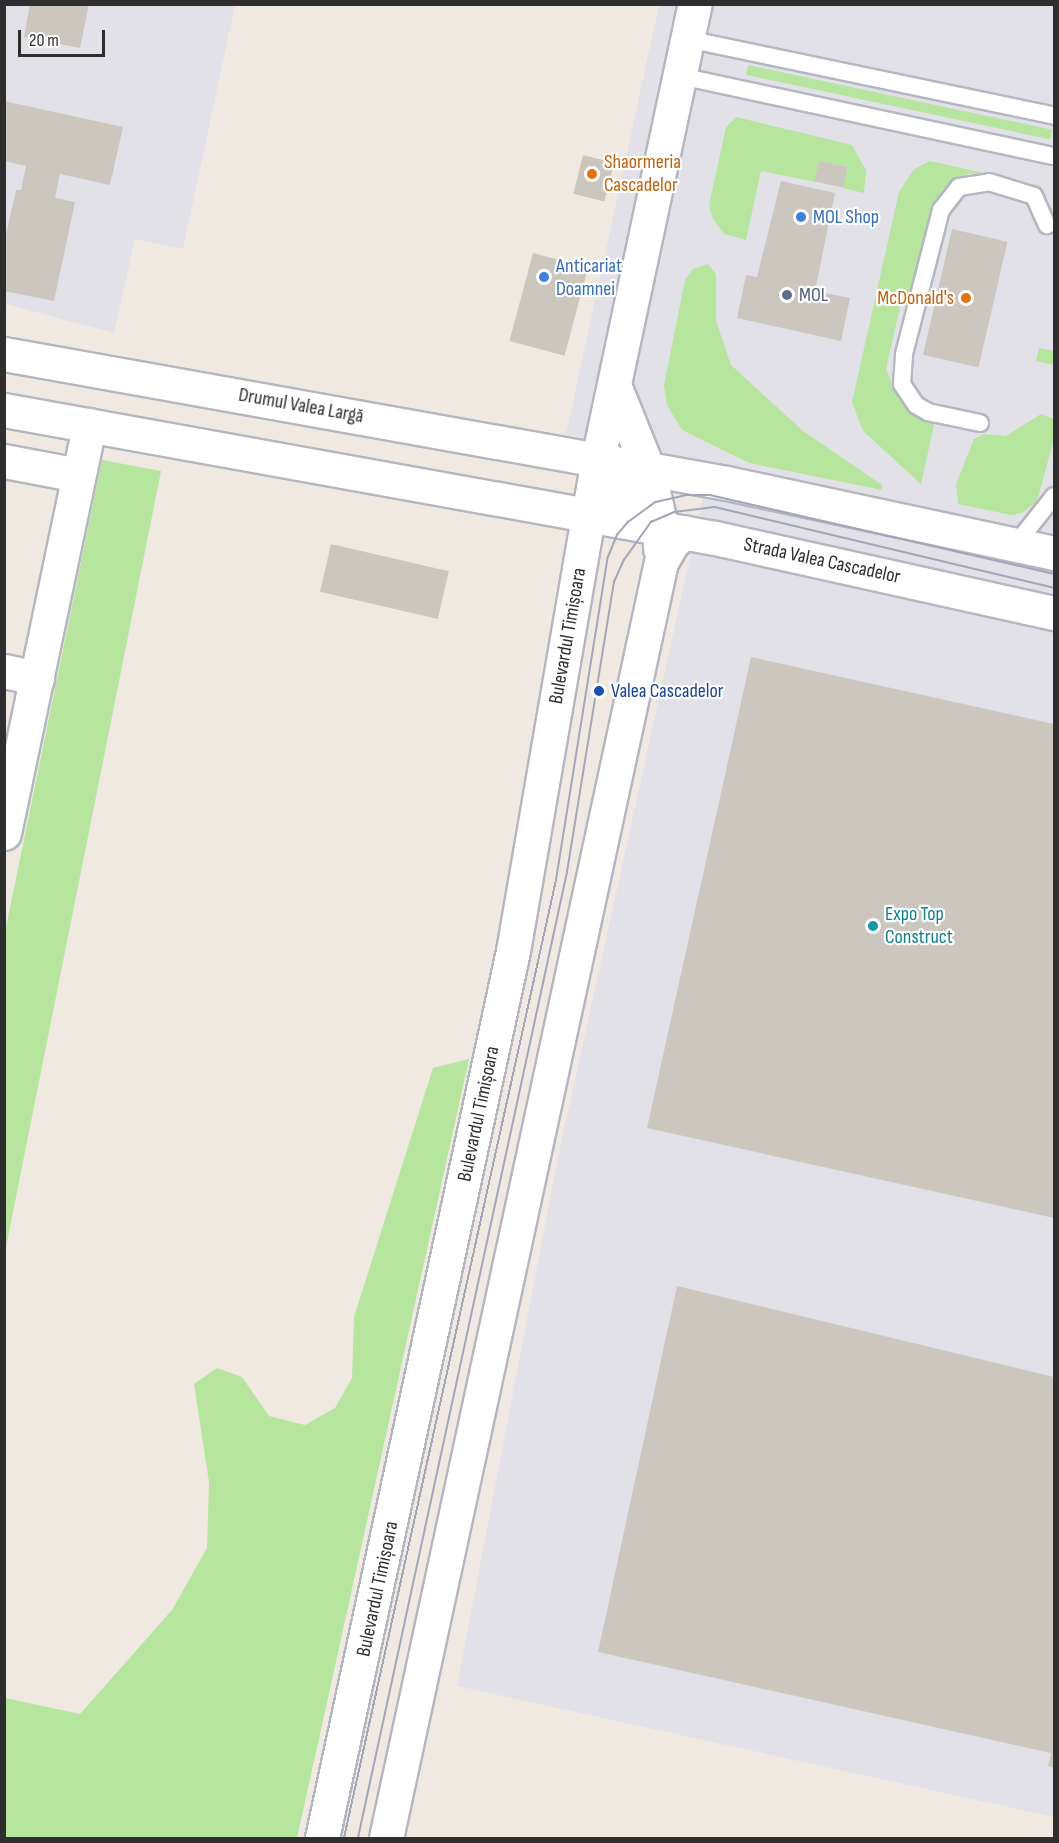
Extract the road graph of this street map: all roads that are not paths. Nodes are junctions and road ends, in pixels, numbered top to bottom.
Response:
1 (695, 4) edge
2 (687, 39) junction
3 (680, 76) junction
4 (1054, 116) edge
5 (1054, 156) edge
6 (1047, 225) dead end
7 (4, 354) edge
8 (614, 385) junction
9 (4, 410) edge
10 (980, 423) dead end
11 (89, 425) junction
12 (598, 459) junction
13 (4, 461) edge
14 (648, 468) junction
15 (78, 475) junction
16 (1054, 496) edge
17 (588, 514) junction
18 (672, 530) junction
19 (1016, 544) junction
20 (1054, 553) edge
21 (1054, 612) edge
22 (4, 671) edge
23 (37, 678) junction
24 (4, 833) edge
25 (322, 1839) edge
26 (386, 1839) edge

1 - 2 main road, Bulevardul Timișoara
2 - 3 main road, Bulevardul Timișoara
2 - 4 lane
3 - 5 lane
3 - 8 main road, Bulevardul Timișoara
6 - 10 lane
7 - 12 main road, Drumul Valea Largă
8 - 12 main road, Bulevardul Timișoara
8 - 14 main road
9 - 11 main road
11 - 15 main road
11 - 17 main road
12 - 14 main road
12 - 17 main road, Bulevardul Timișoara
12 - 18 main road
13 - 15 main road
14 - 18 main road
14 - 19 main road
15 - 23 main road
16 - 19 lane
17 - 18 main road, Strada Valea Cascadelor
17 - 25 main road, Bulevardul Timișoara
18 - 21 main road, Strada Valea Cascadelor
18 - 26 main road
19 - 20 main road
22 - 23 main road
23 - 24 main road

